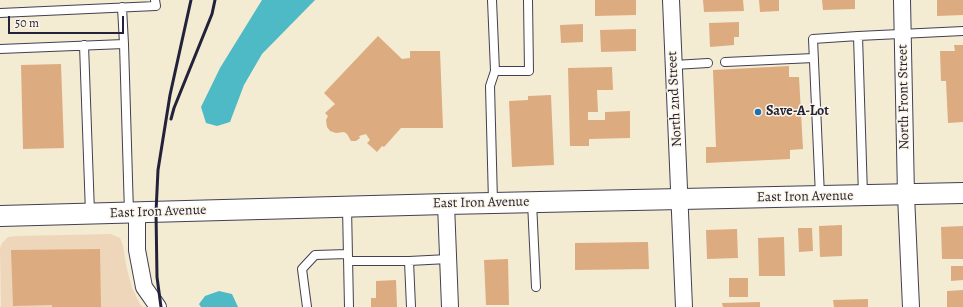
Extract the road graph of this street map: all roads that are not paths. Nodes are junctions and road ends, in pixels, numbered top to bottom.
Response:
1 (156, 0) edge
2 (492, 0) edge
3 (528, 0) edge
4 (670, 0) edge
5 (902, 0) edge
6 (122, 7) junction
7 (0, 12) edge
8 (963, 31) edge
9 (903, 34) junction
10 (858, 36) junction
11 (124, 44) junction
12 (84, 45) junction
13 (0, 49) edge
14 (814, 58) junction
15 (725, 62) dead end
16 (708, 63) dead end
17 (674, 64) junction
18 (495, 71) junction
19 (963, 193) edge
20 (906, 195) junction
21 (820, 196) junction
22 (863, 196) junction
23 (680, 199) junction
24 (532, 202) junction
25 (493, 203) junction
26 (446, 204) junction
27 (347, 207) junction
28 (133, 212) junction
29 (90, 214) junction
30 (0, 216) edge
31 (348, 258) junction
32 (448, 259) junction
33 (409, 261) junction
34 (536, 287) dead end
35 (158, 307) edge
36 (307, 307) edge
37 (349, 307) edge
38 (410, 307) edge
39 (450, 307) edge
40 (684, 307) edge
41 (911, 307) edge

1 - 6 lane
2 - 18 lane
3 - 18 lane
4 - 17 street, North 2nd Street
5 - 9 street, North Front Street
6 - 7 lane
6 - 11 lane
8 - 9 lane
9 - 10 lane
9 - 20 street, North Front Street
10 - 14 lane
10 - 22 lane
11 - 12 lane
11 - 28 lane
12 - 13 lane
12 - 29 lane
14 - 15 lane
14 - 21 lane
16 - 17 lane
17 - 23 street, North 2nd Street
18 - 25 lane
19 - 20 street, East Iron Avenue
20 - 22 street, East Iron Avenue
20 - 41 street, North Front Street
21 - 22 street, East Iron Avenue
21 - 23 street, East Iron Avenue
23 - 24 street, East Iron Avenue
23 - 40 street, North 2nd Street
24 - 25 street, East Iron Avenue
24 - 34 lane
25 - 26 street, East Iron Avenue
26 - 27 street, East Iron Avenue
26 - 32 street
27 - 28 street, East Iron Avenue
27 - 31 lane
28 - 29 street, East Iron Avenue
28 - 35 street
29 - 30 street, East Iron Avenue
31 - 33 lane
31 - 36 lane
31 - 37 lane
32 - 33 lane
32 - 39 street
33 - 38 lane

